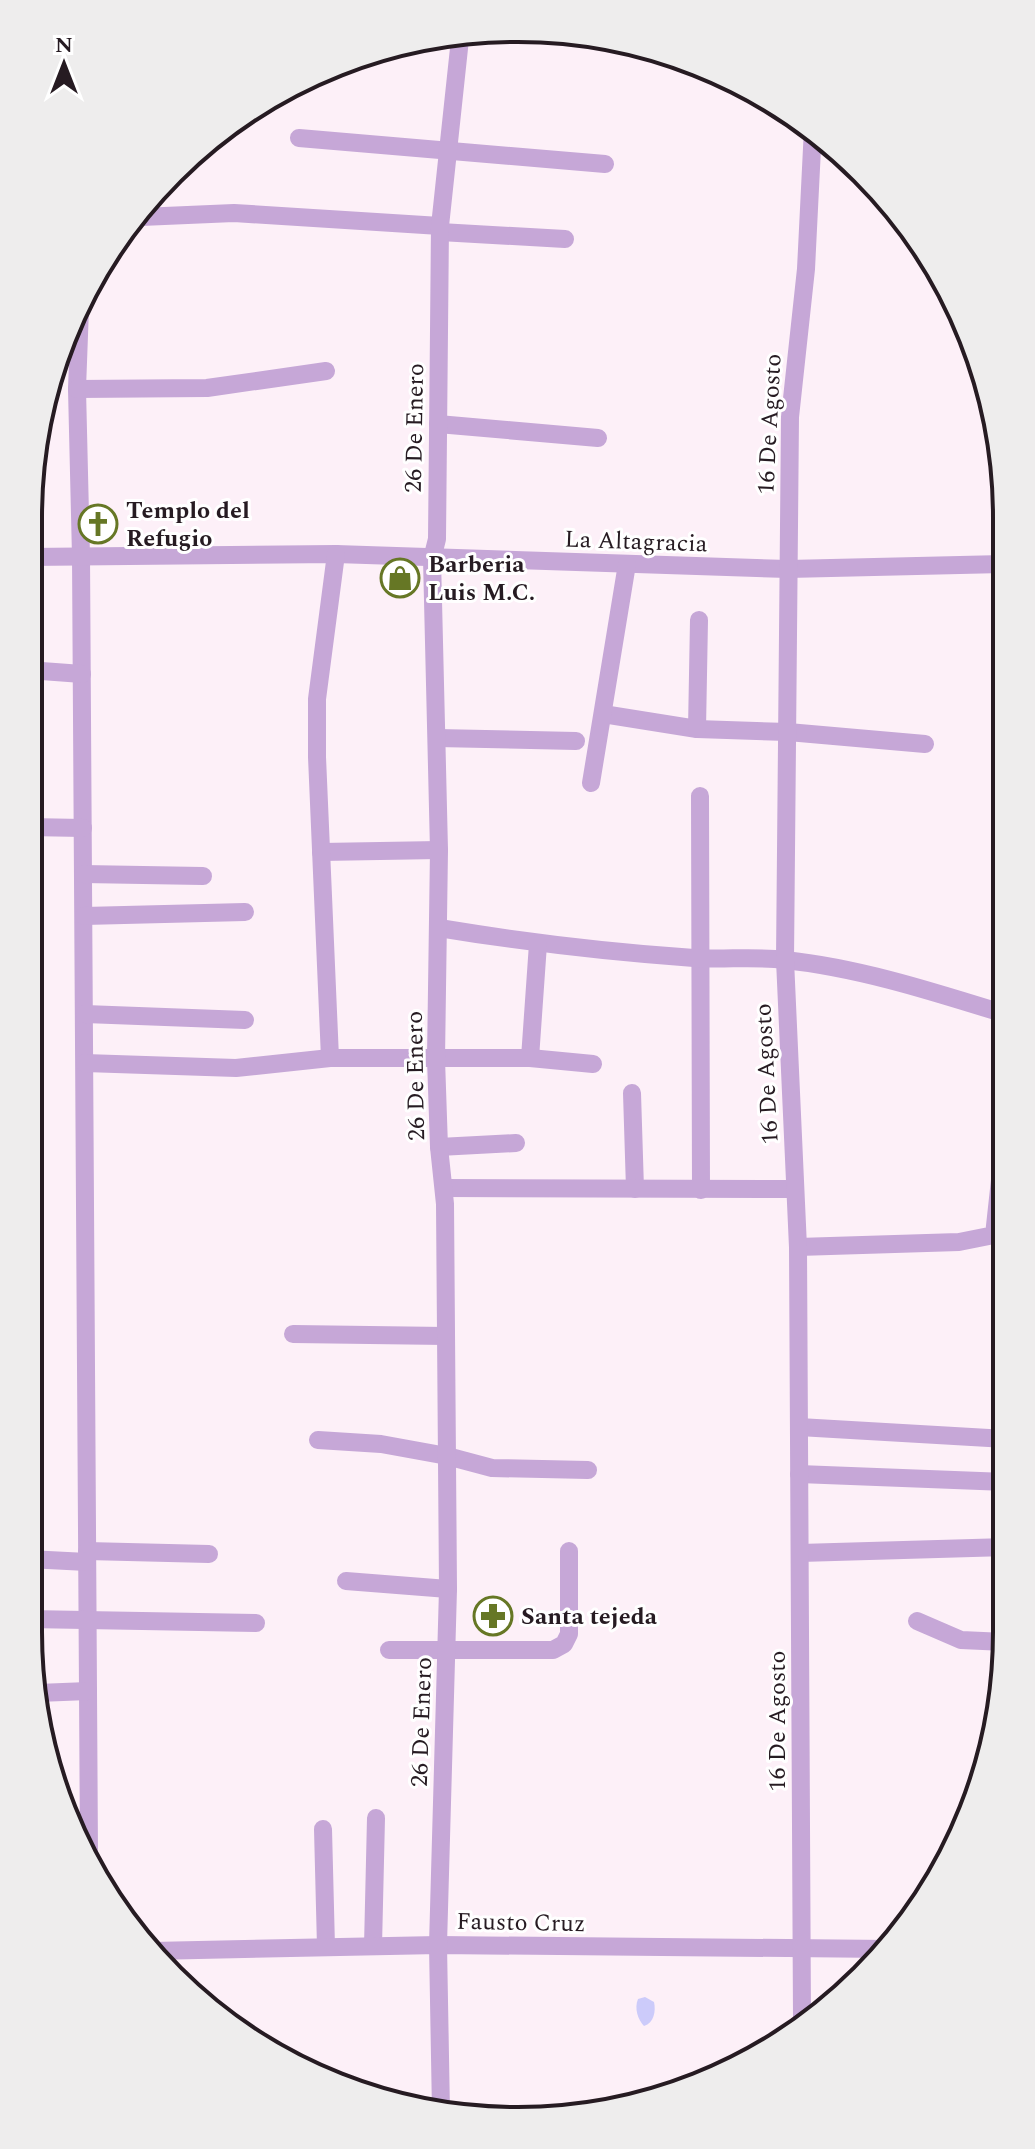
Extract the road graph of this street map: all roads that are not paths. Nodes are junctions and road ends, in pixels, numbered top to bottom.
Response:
1 (459, 46) edge
2 (299, 138) dead end
3 (813, 145) edge
4 (817, 148) edge
5 (813, 149) junction
6 (448, 152) junction
7 (605, 164) dead end
8 (149, 217) edge
9 (440, 229) junction
10 (565, 239) dead end
11 (72, 351) edge
12 (326, 371) dead end
13 (77, 389) junction
14 (438, 424) junction
15 (598, 438) dead end
16 (336, 554) junction
17 (81, 556) junction
18 (42, 557) edge
19 (432, 559) junction
20 (627, 564) junction
21 (993, 564) edge
22 (788, 569) junction
23 (699, 620) dead end
24 (42, 671) edge
25 (82, 674) junction
26 (603, 714) junction
27 (697, 729) junction
28 (788, 732) junction
29 (437, 738) junction
30 (576, 741) dead end
31 (925, 744) dead end
32 (591, 783) dead end
33 (700, 796) dead end
34 (42, 827) edge
35 (83, 828) junction
36 (439, 850) junction
37 (321, 852) junction
38 (83, 874) junction
39 (203, 876) dead end
40 (245, 912) dead end
41 (84, 916) junction
42 (439, 928) junction
43 (538, 944) junction
44 (698, 958) junction
45 (785, 960) junction
46 (993, 1010) edge
47 (85, 1014) junction
48 (245, 1020) dead end
49 (330, 1058) junction
50 (530, 1058) junction
51 (436, 1059) junction
52 (85, 1063) junction
53 (593, 1064) dead end
54 (632, 1093) dead end
55 (516, 1143) dead end
56 (439, 1147) junction
57 (444, 1188) junction
58 (635, 1189) junction
59 (795, 1189) junction
60 (701, 1190) junction
61 (993, 1236) edge
62 (798, 1247) junction
63 (293, 1334) dead end
64 (446, 1336) junction
65 (799, 1427) junction
66 (993, 1438) edge
67 (318, 1440) dead end
68 (447, 1456) junction
69 (588, 1470) dead end
70 (799, 1474) junction
71 (993, 1481) edge
72 (993, 1547) edge
73 (569, 1551) dead end
74 (800, 1553) junction
75 (209, 1554) dead end
76 (87, 1557) junction
77 (42, 1559) edge
78 (346, 1581) dead end
79 (448, 1589) junction
80 (42, 1619) edge
81 (88, 1620) junction
82 (917, 1621) dead end
83 (256, 1623) dead end
84 (993, 1641) edge
85 (389, 1650) dead end
86 (447, 1651) junction
87 (88, 1691) junction
88 (46, 1693) edge
89 (376, 1818) dead end
90 (323, 1829) dead end
91 (89, 1837) edge
92 (438, 1945) junction
93 (373, 1946) junction
94 (326, 1947) junction
95 (802, 1948) junction
96 (872, 1949) edge
97 (165, 1951) edge
98 (802, 2013) edge
99 (441, 2101) edge

1 - 6 street, 26 De Enero
2 - 6 street
3 - 5 street, 16 De Agosto
4 - 5 street
5 - 22 street, 16 De Agosto
6 - 7 street
6 - 9 street, 26 De Enero
8 - 9 street
9 - 10 street
9 - 14 street, 26 De Enero
11 - 13 street
12 - 13 street
13 - 17 street
14 - 15 street
14 - 19 street, 26 De Enero
16 - 17 street, La Altagracia
16 - 19 street, La Altagracia
16 - 37 street
17 - 18 street, La Altagracia
17 - 25 street
19 - 20 street, La Altagracia
19 - 29 street, 26 De Enero
20 - 22 street, La Altagracia
20 - 26 street
21 - 22 street, La Altagracia
22 - 28 street, 16 De Agosto
23 - 27 street
24 - 25 street
25 - 35 street
26 - 27 street
26 - 32 street
27 - 28 street
28 - 31 street
28 - 45 street, 16 De Agosto
29 - 30 street
29 - 36 street, 26 De Enero
33 - 44 street
34 - 35 street
35 - 38 street
36 - 37 street
36 - 42 street, 26 De Enero
37 - 49 street
38 - 39 street
38 - 41 street
40 - 41 street
41 - 47 street
42 - 43 street
42 - 51 street, 26 De Enero
43 - 44 street
43 - 50 street
44 - 45 street
44 - 60 street
45 - 46 street
45 - 59 street, 16 De Agosto
47 - 48 street
47 - 52 street
49 - 51 street
49 - 52 street
50 - 51 street
50 - 53 street
51 - 56 street, 26 De Enero
52 - 76 street
54 - 58 street
55 - 56 street
56 - 57 street, 26 De Enero
57 - 58 street
57 - 64 street, 26 De Enero
58 - 60 street
59 - 60 street
59 - 62 street, 16 De Agosto
61 - 62 street
62 - 65 street, 16 De Agosto
63 - 64 street
64 - 68 street, 26 De Enero
65 - 66 street
65 - 70 street, 16 De Agosto
67 - 68 street
68 - 69 street
68 - 79 street, 26 De Enero
70 - 71 street
70 - 74 street, 16 De Agosto
72 - 74 street
73 - 86 street
74 - 95 street, 16 De Agosto
75 - 76 street
76 - 77 street
76 - 81 street
78 - 79 street
79 - 86 street, 26 De Enero
80 - 81 street
81 - 83 street
81 - 87 street
82 - 84 street
85 - 86 street
86 - 92 street, 26 De Enero
87 - 88 street
87 - 91 street
89 - 93 street
90 - 94 street
92 - 93 street, Fausto Cruz
92 - 95 street, Fausto Cruz
92 - 99 street, 26 De Enero
93 - 94 street, Fausto Cruz
94 - 97 street, Fausto Cruz
95 - 96 street, Fausto Cruz
95 - 98 street, 16 De Agosto

